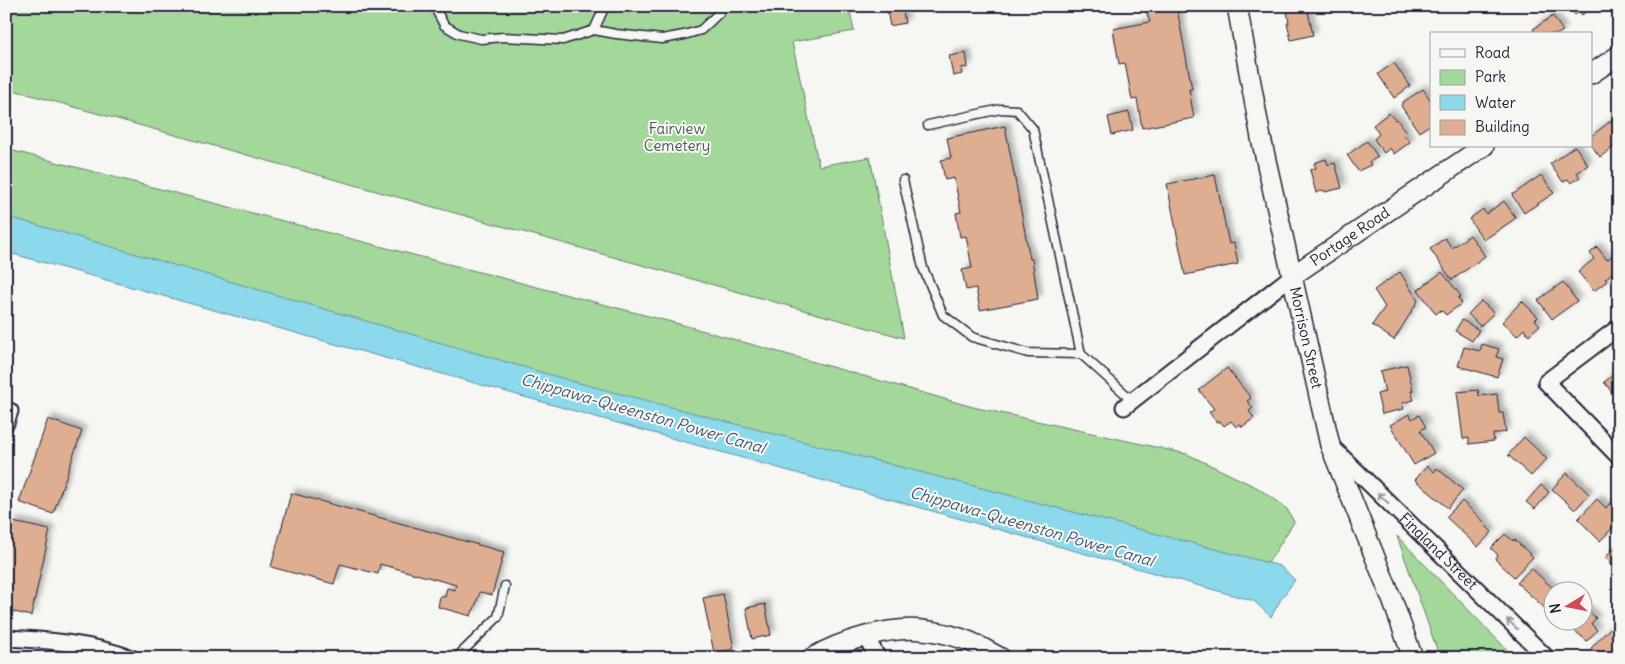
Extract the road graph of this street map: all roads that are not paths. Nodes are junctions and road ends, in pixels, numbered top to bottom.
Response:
1 (434, 6) edge
2 (605, 6) edge
3 (723, 6) edge
4 (1236, 6) edge
5 (594, 30) junction
6 (1619, 55) edge
7 (1592, 73) edge
8 (928, 125) dead end
9 (1481, 148) edge
10 (902, 180) dead end
11 (1292, 276) junction
12 (1619, 327) edge
13 (1081, 354) junction
14 (1128, 403) joint
15 (1330, 445) junction
16 (1619, 457) edge
17 (506, 586) dead end
18 (866, 637) junction
19 (6, 638) edge
20 (132, 658) edge
21 (456, 658) edge
22 (812, 658) edge
23 (878, 658) edge
24 (1001, 658) edge
25 (1413, 658) edge
26 (1547, 658) edge

1 - 5 lane
2 - 5 lane
3 - 5 lane
4 - 11 street, Morrison Street
6 - 7 street
8 - 13 lane
9 - 11 street, Portage Road
10 - 13 lane
11 - 14 street, Portage Road
11 - 15 street, Morrison Street
12 - 16 street
13 - 14 lane
15 - 25 street, Morrison Street
26 -> 15 street, Fingland Street
17 - 21 lane
18 - 22 street
18 - 23 street
18 - 24 street
19 - 20 street

